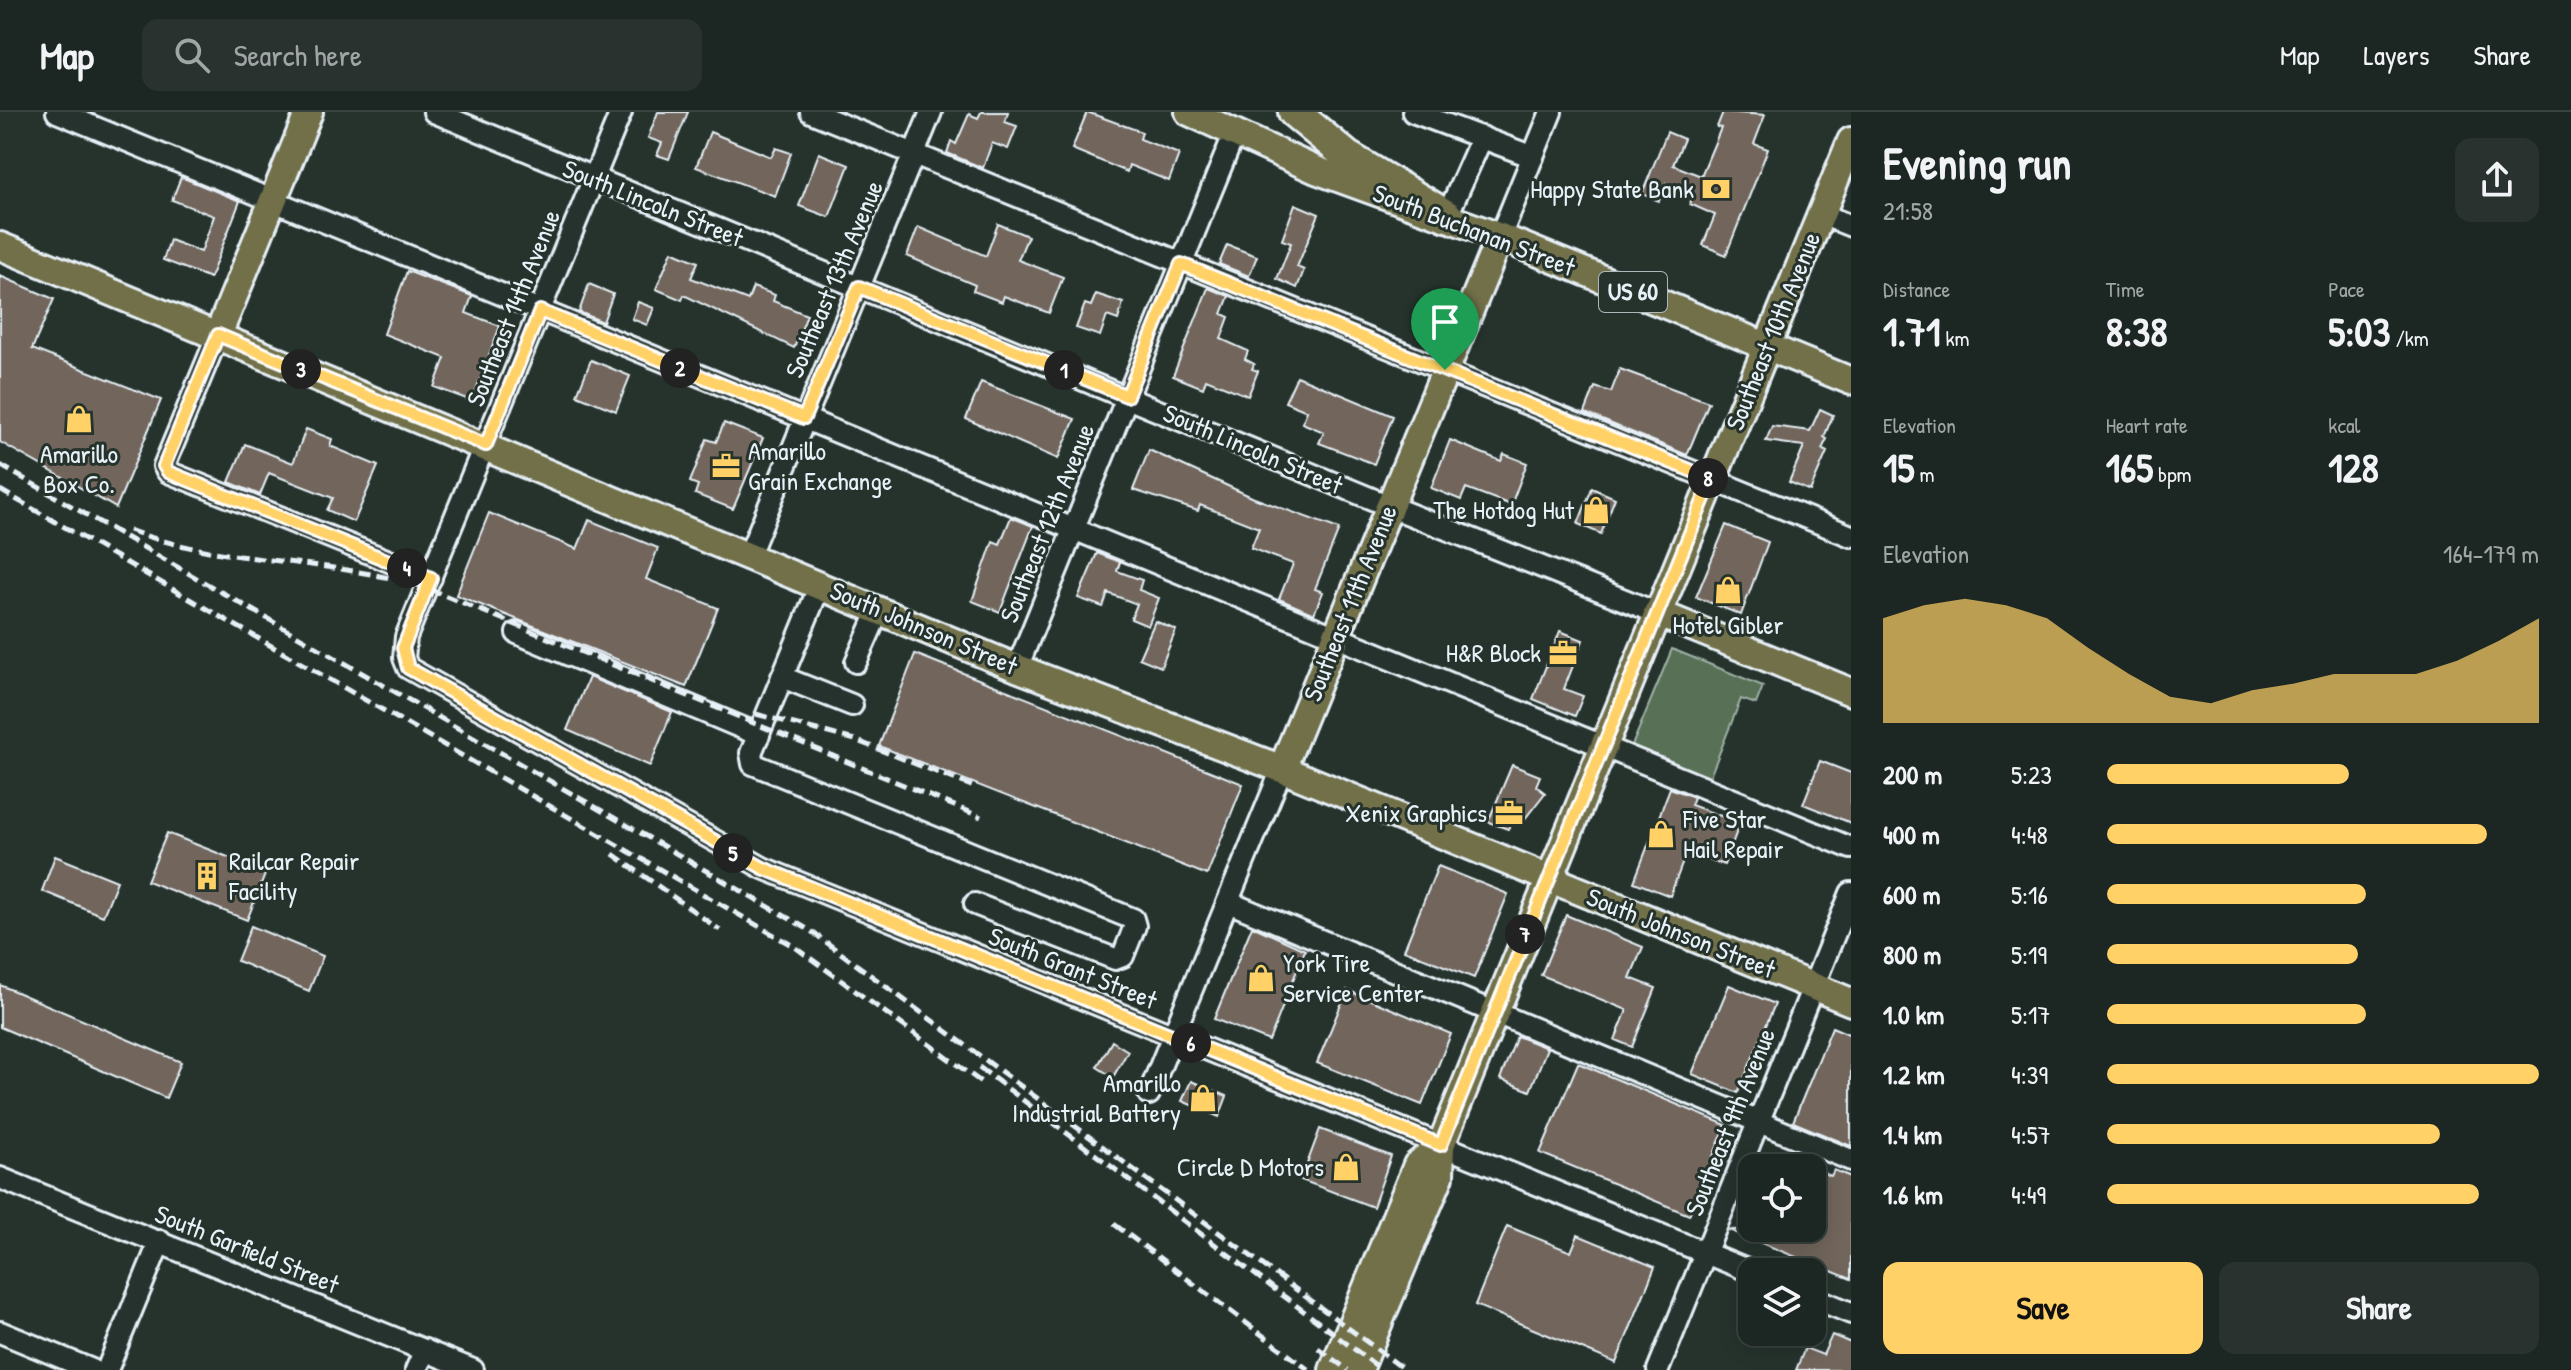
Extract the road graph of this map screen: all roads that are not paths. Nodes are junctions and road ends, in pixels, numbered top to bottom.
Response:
1 (57, 112) edge
2 (309, 112) edge
3 (434, 112) edge
4 (621, 112) edge
5 (811, 112) edge
6 (931, 112) edge
7 (1189, 112) edge
8 (1294, 112) edge
9 (1413, 112) edge
10 (1551, 112) edge
11 (1235, 132) junction
12 (1482, 137) junction
13 (1851, 141) edge
14 (914, 154) junction
15 (1533, 157) junction
16 (594, 178) junction
17 (273, 200) junction
18 (1821, 214) junction
19 (1447, 216) junction
20 (1851, 226) edge
21 (1500, 237) junction
22 (0, 246) edge
23 (1181, 264) junction
24 (859, 287) junction
25 (540, 311) junction
26 (218, 335) junction
27 (1767, 346) junction
28 (1445, 370) junction
29 (1851, 381) edge
30 (1127, 396) junction
31 (804, 418) junction
32 (486, 445) junction
33 (1712, 479) junction
34 (1389, 506) junction
35 (1073, 530) junction
36 (1851, 536) edge
37 (749, 555) junction
38 (431, 578) junction
39 (820, 585) junction
40 (879, 610) junction
41 (1657, 613) junction
42 (517, 633) dead end
43 (1336, 639) junction
44 (404, 658) joint
45 (856, 662) dead end
46 (1017, 668) junction
47 (782, 677) junction
48 (1851, 692) edge
49 (1311, 699) junction
50 (852, 705) dead end
51 (759, 735) junction
52 (1603, 744) junction
53 (1282, 769) junction
54 (1343, 795) junction
55 (1851, 848) edge
56 (1548, 878) junction
57 (1851, 893) edge
58 (1228, 902) junction
59 (975, 904) dead end
60 (1813, 987) junction
61 (1851, 1002) edge
62 (1495, 1011) junction
63 (1173, 1036) junction
64 (1149, 1094) dead end
65 (1758, 1122) junction
66 (1441, 1145) junction
67 (1851, 1160) edge
68 (0, 1178) edge
69 (160, 1241) junction
70 (1706, 1253) junction
71 (1738, 1266) edge
72 (1826, 1303) edge
73 (1851, 1313) edge
74 (0, 1332) edge
75 (425, 1350) junction
76 (92, 1370) edge
77 (107, 1370) edge
78 (416, 1370) edge
79 (473, 1370) edge
80 (1333, 1370) edge
81 (1359, 1370) edge
82 (1658, 1370) edge

1 - 17 street
2 - 17 main road
3 - 16 street, South Lincoln Street
4 - 16 street, Southeast 14th Avenue
5 - 14 street
6 - 14 street, Southeast 13th Avenue
7 - 11 main road, South Buchanan Street
8 - 19 highway, US 60
9 - 12 street
10 - 15 street, Southeast 11th Avenue
11 - 19 main road, South Buchanan Street
11 - 23 street, Southeast 12th Avenue
12 - 15 street
12 - 19 street
13 - 18 main road, Southeast 10th Avenue
14 - 23 street
14 - 24 street, Southeast 13th Avenue
15 - 21 street, Southeast 11th Avenue
16 - 24 street, South Lincoln Street
16 - 25 street, Southeast 14th Avenue
17 - 25 street
17 - 26 main road
18 - 20 street
18 - 27 main road, Southeast 10th Avenue
19 - 21 main road, South Buchanan Street / US 60
21 - 27 main road, South Buchanan Street / US 60
21 - 28 main road, Southeast 11th Avenue
22 - 26 main road, South Johnson Street
23 - 28 street
23 - 30 street, Southeast 12th Avenue
24 - 30 street, South Lincoln Street
24 - 31 street, Southeast 13th Avenue
25 - 31 street
25 - 32 street, Southeast 14th Avenue
26 - 32 main road, South Johnson Street
26 - 38 street
27 - 29 main road, South Buchanan Street / US 60
27 - 33 main road, Southeast 10th Avenue
28 - 33 street
28 - 34 main road, Southeast 11th Avenue
30 - 34 street, South Lincoln Street
30 - 35 street, Southeast 12th Avenue
31 - 35 street
31 - 37 street, Southeast 13th Avenue
32 - 37 main road, South Johnson Street
32 - 38 street, Southeast 14th Avenue
33 - 36 street
33 - 41 main road, Southeast 10th Avenue
34 - 41 street, South Lincoln Street
34 - 43 main road, Southeast 11th Avenue
35 - 43 street
35 - 46 street, Southeast 12th Avenue
37 - 39 main road, South Johnson Street
38 - 44 street, Southeast 14th Avenue
39 - 40 main road, South Johnson Street
39 - 47 street
40 - 45 street
40 - 46 main road, South Johnson Street
41 - 48 main road, South Lincoln Street
41 - 52 main road, Southeast 10th Avenue
42 - 51 street
43 - 49 main road, Southeast 11th Avenue
43 - 52 street
44 - 63 street, South Grant Street
46 - 53 main road, South Johnson Street
47 - 50 street
47 - 51 street
49 - 53 main road, Southeast 11th Avenue
49 - 54 main road
51 - 59 street
52 - 55 street
52 - 56 main road, Southeast 10th Avenue
53 - 54 main road, South Johnson Street
53 - 58 street, Southeast 11th Avenue
54 - 56 main road, South Johnson Street
56 - 60 main road, South Johnson Street
56 - 62 main road, Southeast 10th Avenue
57 - 60 street, Southeast 9th Avenue
58 - 62 street
58 - 63 street, Southeast 11th Avenue
60 - 61 main road, South Johnson Street
60 - 65 street, Southeast 9th Avenue
62 - 65 street
62 - 66 main road, Southeast 10th Avenue
63 - 64 street, Southeast 11th Avenue
63 - 66 street, South Grant Street
65 - 67 street
65 - 70 street, Southeast 9th Avenue
66 - 70 street, South Grant Street
66 - 80 main road, Southeast 10th Avenue
66 - 81 main road, Southeast 10th Avenue
68 - 69 street, South Garfield Street
69 - 75 street, South Garfield Street
69 - 77 street
70 - 71 street, South Grant Street
70 - 82 street, Southeast 9th Avenue
72 - 73 street
74 - 76 street
75 - 78 street
75 - 79 street, South Garfield Street

